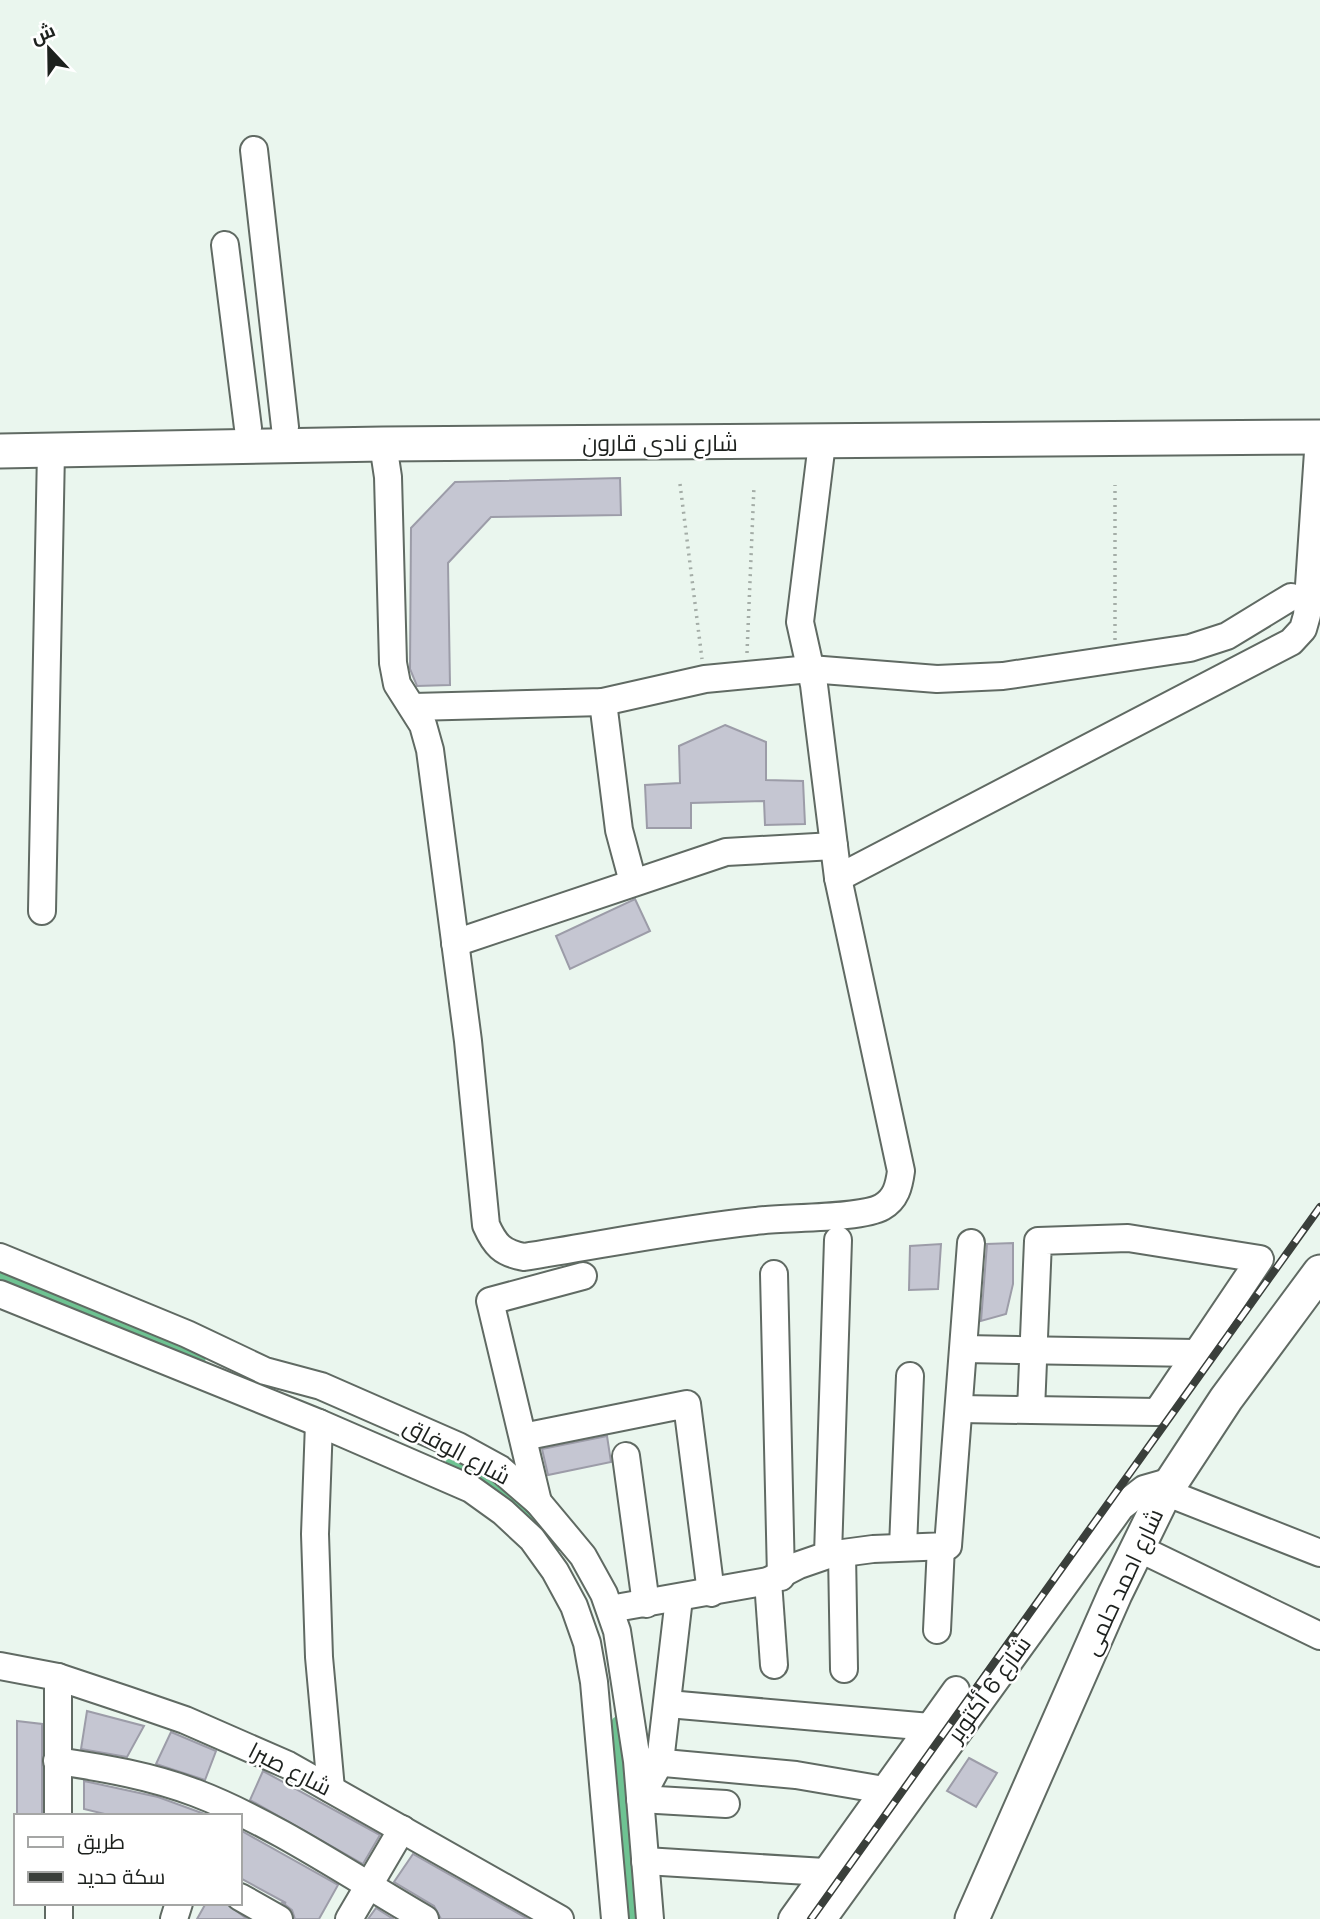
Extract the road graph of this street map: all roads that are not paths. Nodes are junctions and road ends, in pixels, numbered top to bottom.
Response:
1 (254, 150) dead end
2 (225, 245) dead end
3 (285, 427) junction
4 (248, 428) junction
5 (1098, 429) junction
6 (1320, 429) edge
7 (0, 430) edge
8 (383, 435) junction
9 (821, 443) junction
10 (51, 451) junction
11 (0, 452) edge
12 (1291, 597) dead end
13 (810, 670) junction
14 (603, 702) junction
15 (413, 707) junction
16 (834, 846) junction
17 (838, 878) junction
18 (633, 882) junction
19 (42, 911) dead end
20 (455, 943) junction
21 (838, 1240) dead end
22 (971, 1243) dead end
23 (0, 1256) edge
24 (1320, 1272) edge
25 (774, 1274) dead end
26 (583, 1276) dead end
27 (0, 1294) edge
28 (964, 1349) junction
29 (1034, 1350) junction
30 (1195, 1353) junction
31 (910, 1376) dead end
32 (960, 1409) junction
33 (1031, 1410) junction
34 (319, 1423) junction
35 (523, 1437) junction
36 (626, 1456) dead end
37 (1168, 1487) junction
38 (538, 1502) junction
39 (942, 1546) junction
40 (903, 1547) junction
41 (1136, 1547) junction
42 (1320, 1553) edge
43 (835, 1554) junction
44 (775, 1579) junction
45 (711, 1593) junction
46 (679, 1598) junction
47 (646, 1604) junction
48 (610, 1609) junction
49 (937, 1630) dead end
50 (1320, 1636) edge
51 (774, 1665) dead end
52 (0, 1666) edge
53 (844, 1669) dead end
54 (58, 1678) junction
55 (956, 1690) dead end
56 (667, 1704) junction
57 (930, 1727) junction
58 (57, 1761) junction
59 (648, 1762) junction
60 (331, 1789) junction
61 (884, 1790) junction
62 (640, 1800) junction
63 (726, 1804) dead end
64 (58, 1814) edge
65 (402, 1829) junction
66 (645, 1861) junction
67 (825, 1872) junction
68 (368, 1886) junction
69 (242, 1898) edge
70 (279, 1919) edge
71 (349, 1919) edge
72 (425, 1919) edge
73 (560, 1919) edge
74 (615, 1919) edge
75 (650, 1919) edge
76 (792, 1919) edge
77 (823, 1919) edge
78 (972, 1919) edge

1 - 3 street
2 - 4 street
3 - 4 main road, شارع نادى قارون
3 - 8 main road, شارع نادى قارون
4 - 7 main road, شارع نادى قارون
5 - 6 main road, شارع نادى قارون
5 - 8 main road, شارع نادى قارون
5 - 9 main road, شارع نادى قارون
6 - 17 street
8 - 9 main road, شارع نادى قارون
8 - 10 main road, شارع نادى قارون
8 - 15 street
9 - 13 street
10 - 11 main road, شارع نادى قارون
10 - 19 street
12 - 13 street
13 - 14 street
13 - 16 street
14 - 15 street
14 - 18 street
15 - 20 street
16 - 17 street
16 - 18 street
17 - 20 street
18 - 20 street
21 - 43 street
22 - 28 street
23 - 38 street, شارع الوفاق
24 - 37 main road, شارع احمد حلمى
25 - 44 street
26 - 35 street
27 - 34 street, شارع الوفاق
28 - 29 street
28 - 32 street
29 - 30 street
29 - 30 street
29 - 33 street
30 - 33 street
31 - 40 street
32 - 33 street
32 - 39 street
34 - 60 street
34 - 74 street, شارع الوفاق
35 - 38 street
35 - 45 street
36 - 47 street
37 - 41 main road, شارع احمد حلمى
37 - 42 street
37 - 77 street, شارع 6 أكتوبر
38 - 48 street, شارع الوفاق
39 - 40 street
39 - 49 street
40 - 43 street
41 - 50 street
41 - 78 main road, شارع احمد حلمى
43 - 44 street
43 - 53 street
44 - 45 street
44 - 51 street
45 - 46 street
46 - 47 street
46 - 56 street
47 - 48 street
48 - 59 street, شارع الوفاق
52 - 54 street, شارع صبرا
54 - 58 street
54 - 60 street, شارع صبرا
55 - 57 street, شارع 6 أكتوبر
56 - 57 street
56 - 59 street
57 - 61 street, شارع 6 أكتوبر
58 - 64 street
58 - 68 street
59 - 61 street
59 - 62 street
60 - 65 street, شارع صبرا
61 - 67 street, شارع 6 أكتوبر
62 - 63 street
62 - 66 street
65 - 68 street
65 - 73 street, شارع صبرا
66 - 67 street
66 - 75 street
67 - 76 street, شارع 6 أكتوبر
68 - 71 street
68 - 72 street
69 - 70 street

